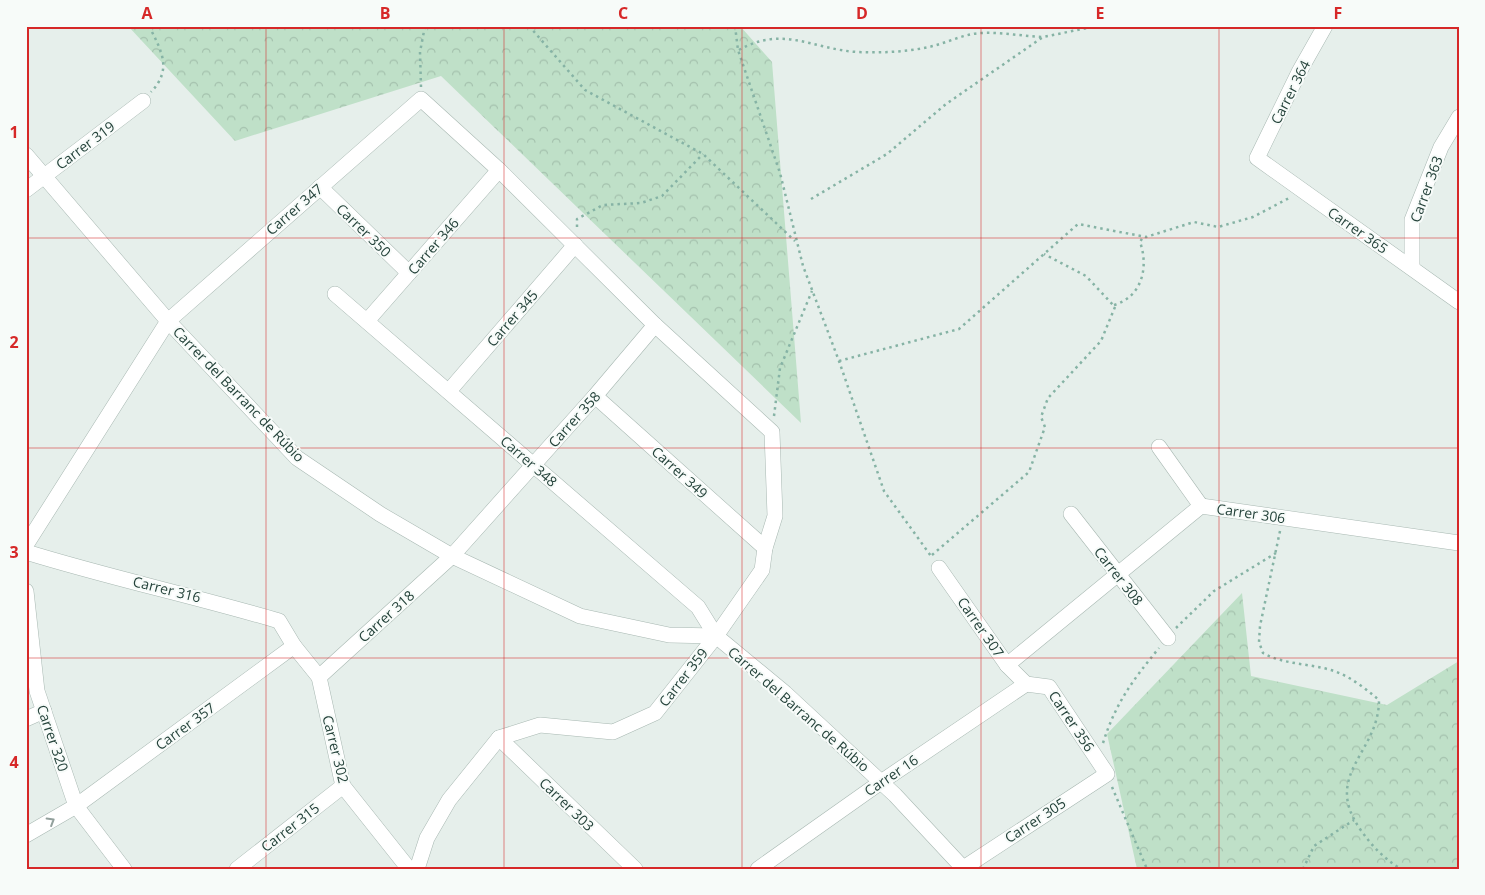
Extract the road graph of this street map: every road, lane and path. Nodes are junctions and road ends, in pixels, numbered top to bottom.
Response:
1 (149, 26) edge
2 (425, 26) edge
3 (529, 26) edge
4 (735, 26) edge
5 (1097, 26) edge
6 (1326, 26) edge
7 (1043, 37) junction
8 (738, 50) junction
9 (144, 100) joint
10 (421, 100) junction
11 (1459, 117) edge
12 (702, 154) junction
13 (26, 155) edge
14 (1257, 158) joint
15 (499, 170) junction
16 (44, 176) junction
17 (320, 186) junction
18 (26, 190) edge
19 (1303, 191) junction
20 (811, 199) dead end
21 (1143, 237) junction
22 (796, 242) junction
23 (575, 245) junction
24 (1044, 254) junction
25 (1412, 267) junction
26 (409, 273) junction
27 (812, 290) junction
28 (335, 294) dead end
29 (1459, 302) edge
30 (1114, 305) junction
31 (168, 321) junction
32 (367, 321) junction
33 (655, 325) junction
34 (839, 361) junction
35 (449, 391) junction
36 (595, 396) junction
37 (772, 432) junction
38 (1160, 447) dead end
39 (533, 464) junction
40 (1201, 506) junction
41 (1071, 514) dead end
42 (1283, 518) junction
43 (1459, 543) edge
44 (26, 544) edge
45 (765, 548) junction
46 (26, 552) edge
47 (1276, 552) junction
48 (452, 556) junction
49 (935, 562) junction
50 (1118, 574) junction
51 (26, 591) edge
52 (716, 636) junction
53 (1168, 638) junction
54 (294, 646) junction
55 (1007, 665) junction
56 (319, 677) junction
57 (1026, 684) junction
58 (44, 711) junction
59 (26, 720) edge
60 (499, 738) junction
61 (1102, 748) dead end
62 (1107, 774) junction
63 (881, 782) junction
64 (343, 786) junction
65 (76, 806) junction
66 (1354, 820) junction
67 (26, 835) edge
68 (963, 868) edge
69 (124, 869) edge
70 (237, 869) edge
71 (409, 869) edge
72 (417, 869) edge
73 (635, 869) edge
74 (758, 869) edge
75 (1147, 869) edge
76 (1303, 869) edge
77 (1401, 869) edge

1 - 9 path
2 - 10 path
3 - 12 path
4 - 8 path
5 - 7 path
6 - 14 street, Carrer 364
7 - 8 path
7 - 20 path
8 - 22 path
9 - 16 street, Carrer 319
10 - 15 street
10 - 17 street, Carrer 347
11 - 25 street, Carrer 363
12 - 22 path
12 - 23 path
13 - 16 street, Carrer del Barranc de Rúbio
14 - 19 street, Carrer 365
15 - 23 street
15 - 26 street, Carrer 346
16 - 18 street, Carrer 319
16 - 31 street, Carrer del Barranc de Rúbio
17 - 26 street, Carrer 350
17 - 31 street, Carrer 347
19 - 21 path
19 - 25 street, Carrer 365
21 - 24 path
21 - 30 path
22 - 27 path
23 - 33 street
23 - 35 street, Carrer 345
24 - 30 path
24 - 34 path
25 - 29 street, Carrer 365
26 - 32 street, Carrer 346
27 - 34 path
27 - 37 path
28 - 32 street, Carrer 348
30 - 49 path
31 - 44 street
31 - 48 street, Carrer del Barranc de Rúbio
32 - 35 street, Carrer 348
33 - 36 street, Carrer 358
33 - 37 street
34 - 49 path
35 - 39 street, Carrer 348
36 - 39 street, Carrer 358
36 - 45 street, Carrer 349
37 - 45 street, Carrer 359
38 - 40 street
39 - 48 street, Carrer 358
39 - 52 street, Carrer 348
40 - 42 street, Carrer 306
40 - 50 street, Carrer 306
41 - 50 street, Carrer 308
42 - 43 street, Carrer 306
42 - 47 path
45 - 52 street, Carrer 359
46 - 54 street, Carrer 316
47 - 53 path
47 - 66 path
48 - 52 street, Carrer del Barranc de Rúbio
48 - 56 street, Carrer 318
49 - 55 street, Carrer 307
50 - 53 street, Carrer 308
50 - 55 street, Carrer 306
51 - 58 street, Carrer 320
52 - 60 street, Carrer 359
52 - 63 street, Carrer del Barranc de Rúbio
53 - 61 path
54 - 56 street, Carrer 302
54 - 65 street, Carrer 357
55 - 57 street, Carrer 307
56 - 64 street, Carrer 302
57 - 62 street, Carrer 356
57 - 63 street, Carrer 16
58 - 59 street
58 - 65 street, Carrer 320
60 - 72 street
60 - 73 street, Carrer 303
62 - 68 street, Carrer 305
62 - 75 path
63 - 68 street, Carrer del Barranc de Rúbio
63 - 74 street, Carrer 16
64 - 70 street, Carrer 315
64 - 71 street, Carrer 302
67 -> 65 street, Carrer 357
65 - 69 street, Carrer 320
66 - 76 path
66 - 77 path

